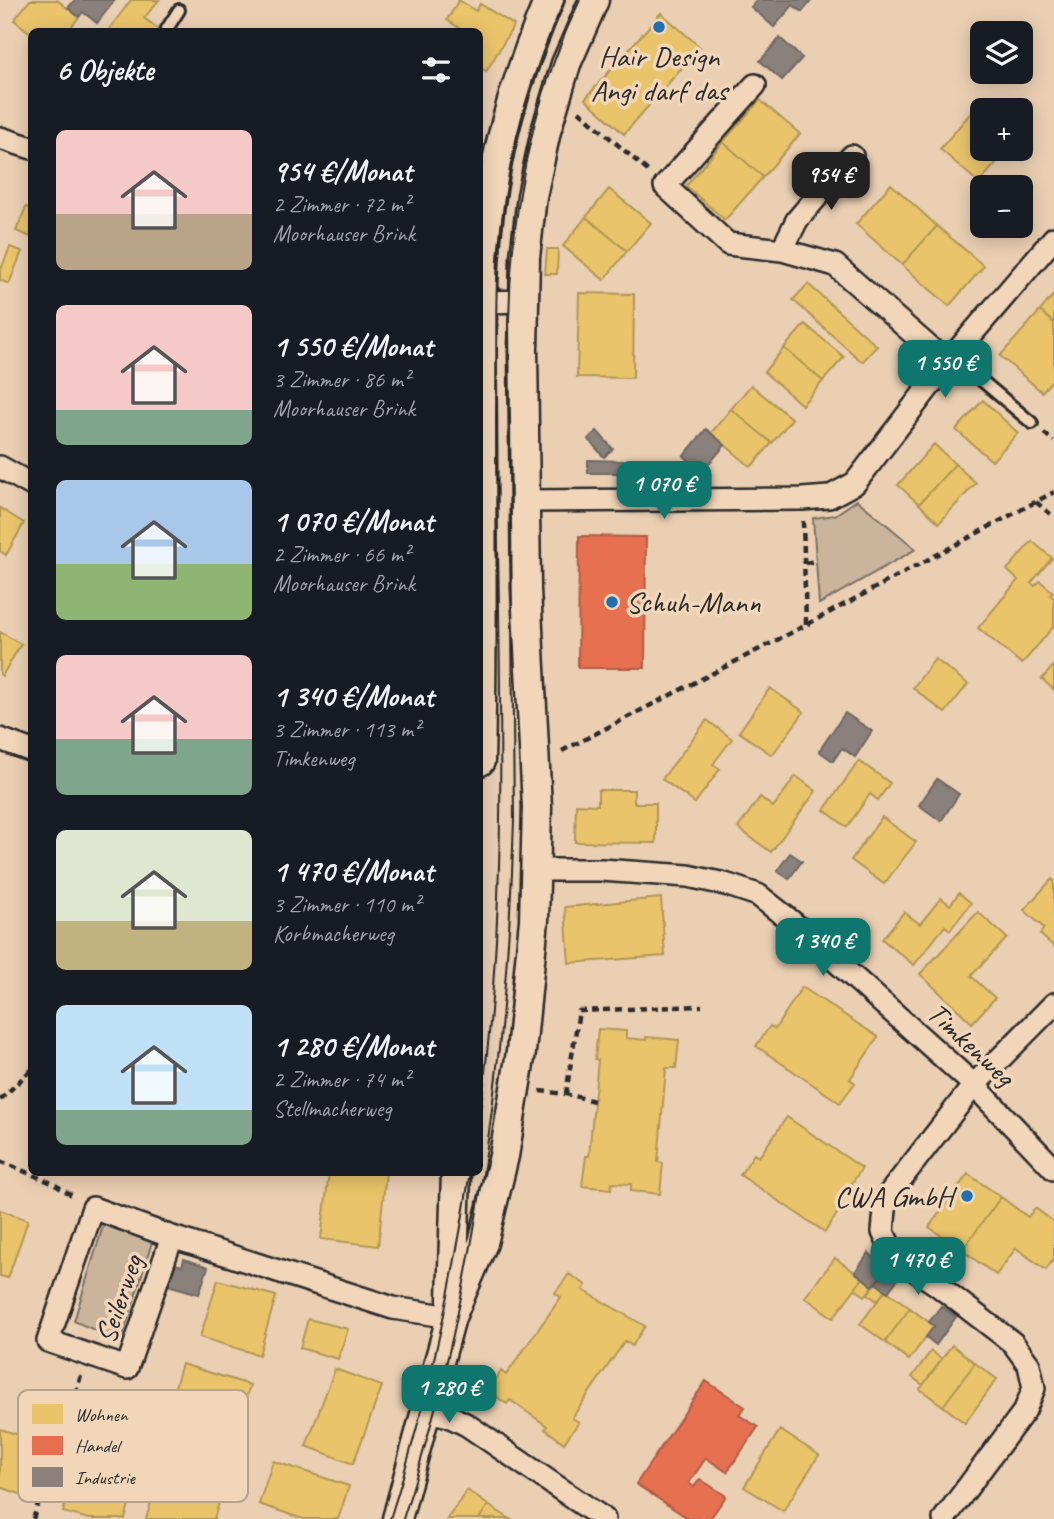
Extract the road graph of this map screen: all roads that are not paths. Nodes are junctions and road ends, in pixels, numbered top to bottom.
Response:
1 (548, 0) edge
2 (594, 0) edge
3 (179, 10) dead end
4 (168, 28) edge
5 (755, 85) dead end
6 (0, 138) edge
7 (28, 147) edge
8 (852, 156) dead end
9 (1054, 238) edge
10 (782, 250) junction
11 (483, 270) edge
12 (524, 301) junction
13 (483, 302) edge
14 (947, 363) junction
15 (1032, 424) dead end
16 (0, 467) edge
17 (28, 483) edge
18 (525, 501) junction
19 (0, 739) edge
20 (28, 750) edge
21 (536, 870) junction
22 (1054, 1004) edge
23 (974, 1085) junction
24 (1054, 1169) edge
25 (456, 1176) edge
26 (172, 1237) junction
27 (451, 1317) junction
28 (427, 1411) junction
29 (397, 1519) edge
30 (604, 1519) edge
31 (944, 1519) edge

1 - 11 street
2 - 12 street
3 - 4 lane
5 - 10 street
6 - 7 street
8 - 10 street
9 - 14 street
10 - 14 street
12 - 13 street
12 - 18 street
14 - 15 lane
14 - 18 street
16 - 17 street
18 - 21 street
19 - 20 street
21 - 23 street, Timkenweg
21 - 27 street
22 - 23 street
23 - 24 street, Timkenweg
23 - 31 street
25 - 27 street
26 - 26 street, Seilerweg
26 - 27 street, Seilerweg
27 - 28 street
28 - 29 street
28 - 30 street

